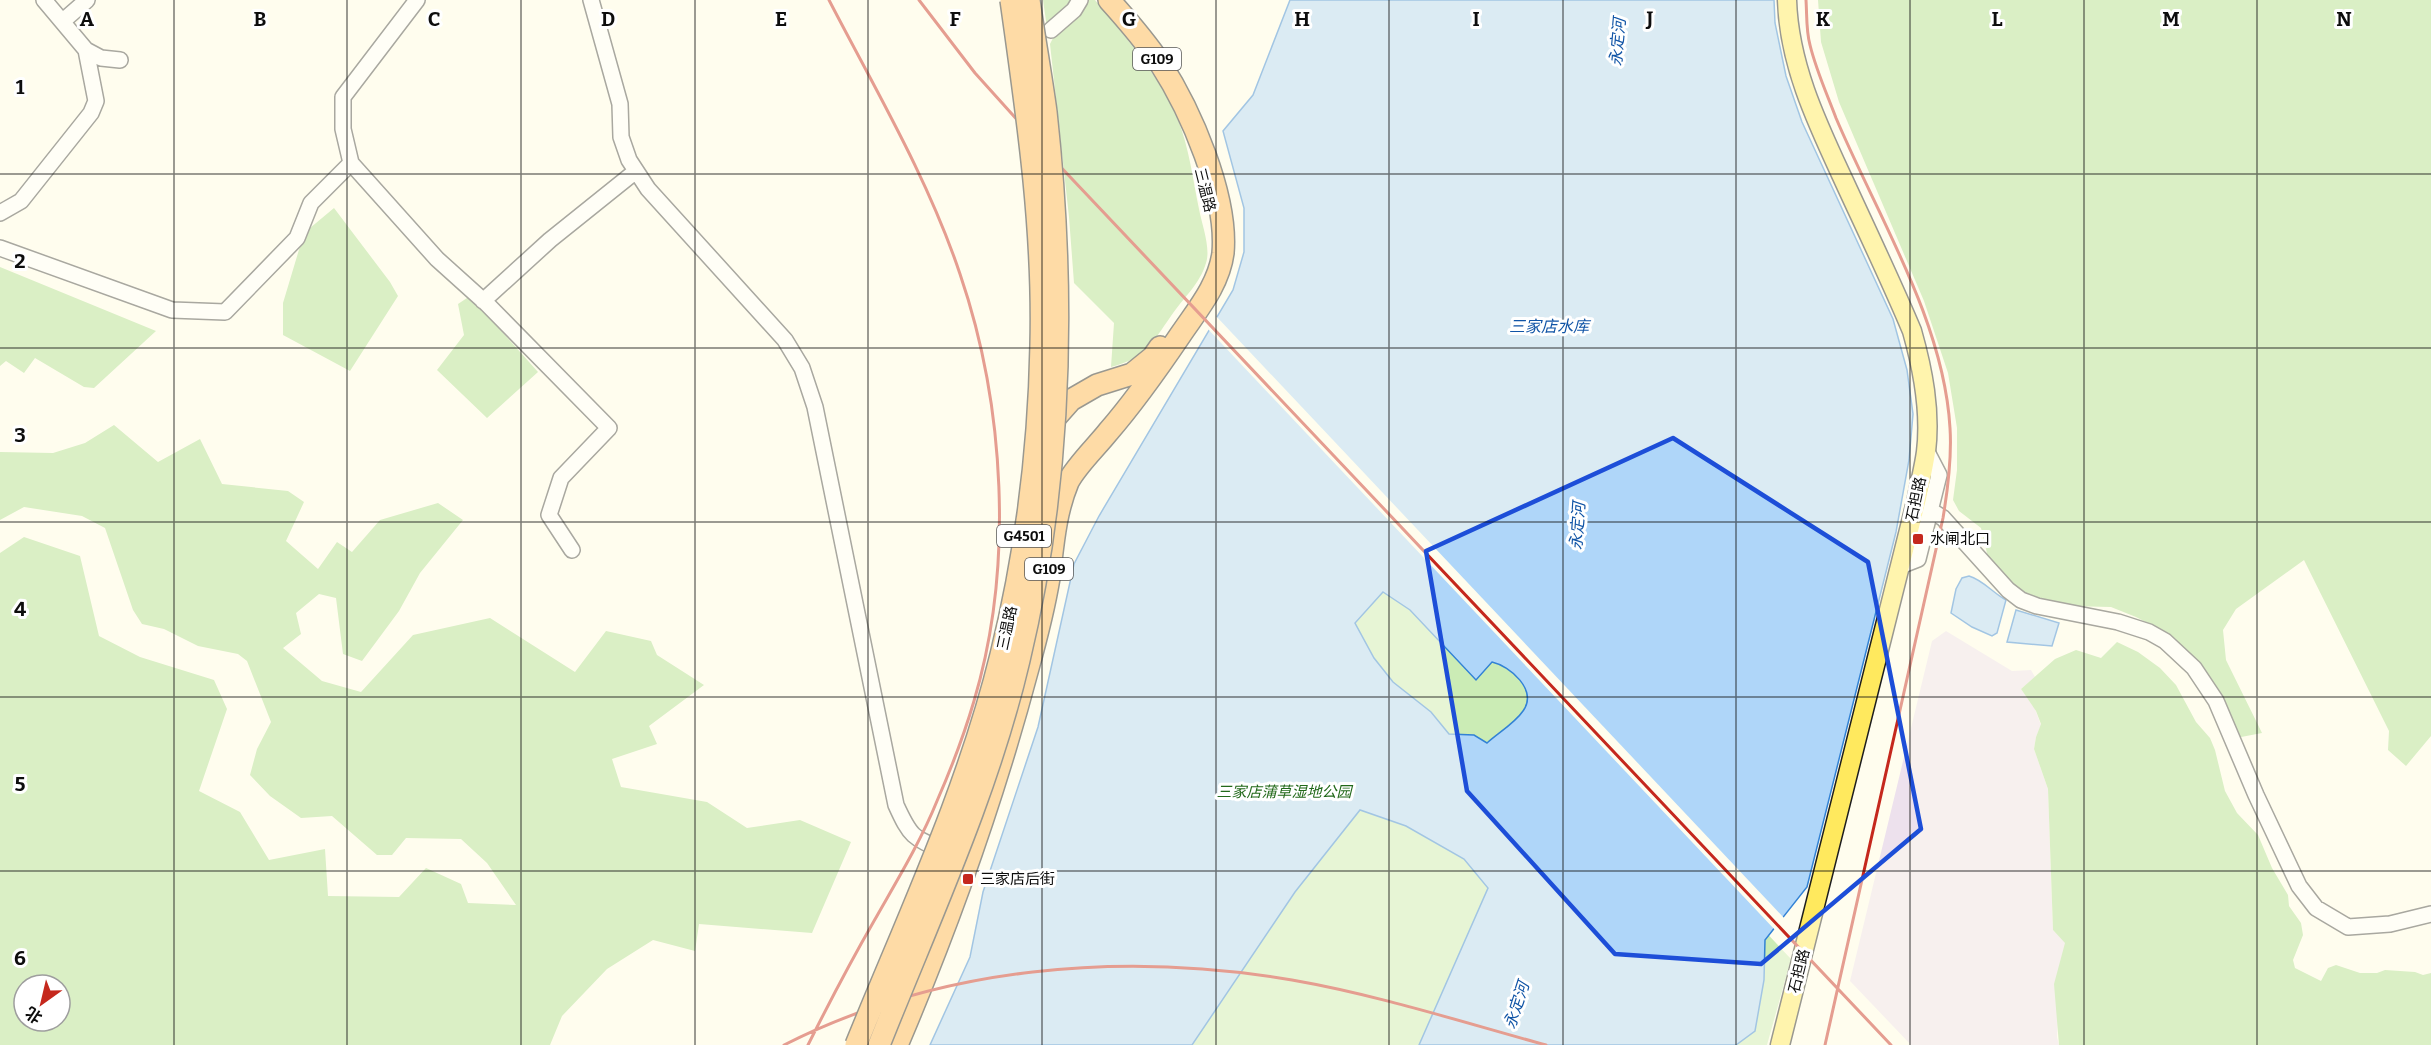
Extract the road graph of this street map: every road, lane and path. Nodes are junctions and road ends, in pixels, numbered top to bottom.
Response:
1 (44, 0) edge
2 (87, 0) edge
3 (417, 0) edge
4 (591, 0) edge
5 (1011, 0) edge
6 (1029, 0) edge
7 (1080, 0) edge
8 (1109, 0) edge
9 (1787, 0) edge
10 (63, 21) junction
11 (1051, 30) dead end
12 (86, 50) junction
13 (120, 60) dead end
14 (1192, 125) junction
15 (351, 164) junction
16 (636, 171) junction
17 (0, 213) edge
18 (0, 248) edge
19 (483, 301) junction
20 (1926, 450) junction
21 (1032, 486) junction
22 (1930, 510) junction
23 (572, 550) dead end
24 (1900, 566) junction
25 (981, 727) junction
26 (939, 848) junction
27 (969, 860) junction
28 (2431, 914) edge
29 (856, 1045) edge
30 (879, 1045) edge
31 (897, 1045) edge
32 (1780, 1045) edge

1 - 10 street
2 - 10 street
3 - 15 street
4 - 16 street
5 - 21 highway, bridge
6 - 30 highway, G4501, bridge
7 - 11 street
8 - 14 highway, 三温路 / G109
9 - 20 main road, 石担路
10 - 12 street
12 - 13 street
12 - 17 street
14 - 21 highway, 三温路 / G109
14 - 27 highway, 三温路 / G109
15 - 18 street
15 - 19 street
16 - 19 street
16 - 26 street
19 - 23 street
20 - 22 street
20 - 24 main road, 石担路
21 - 25 highway, 三温路 / G109
22 - 24 street
22 - 28 street
24 - 32 main road, 石担路
25 - 26 highway, 三温路 / G109
25 - 29 highway, bridge
26 - 27 street
26 - 29 highway, 三温路 / G109
27 - 31 highway, 三温路 / G109

